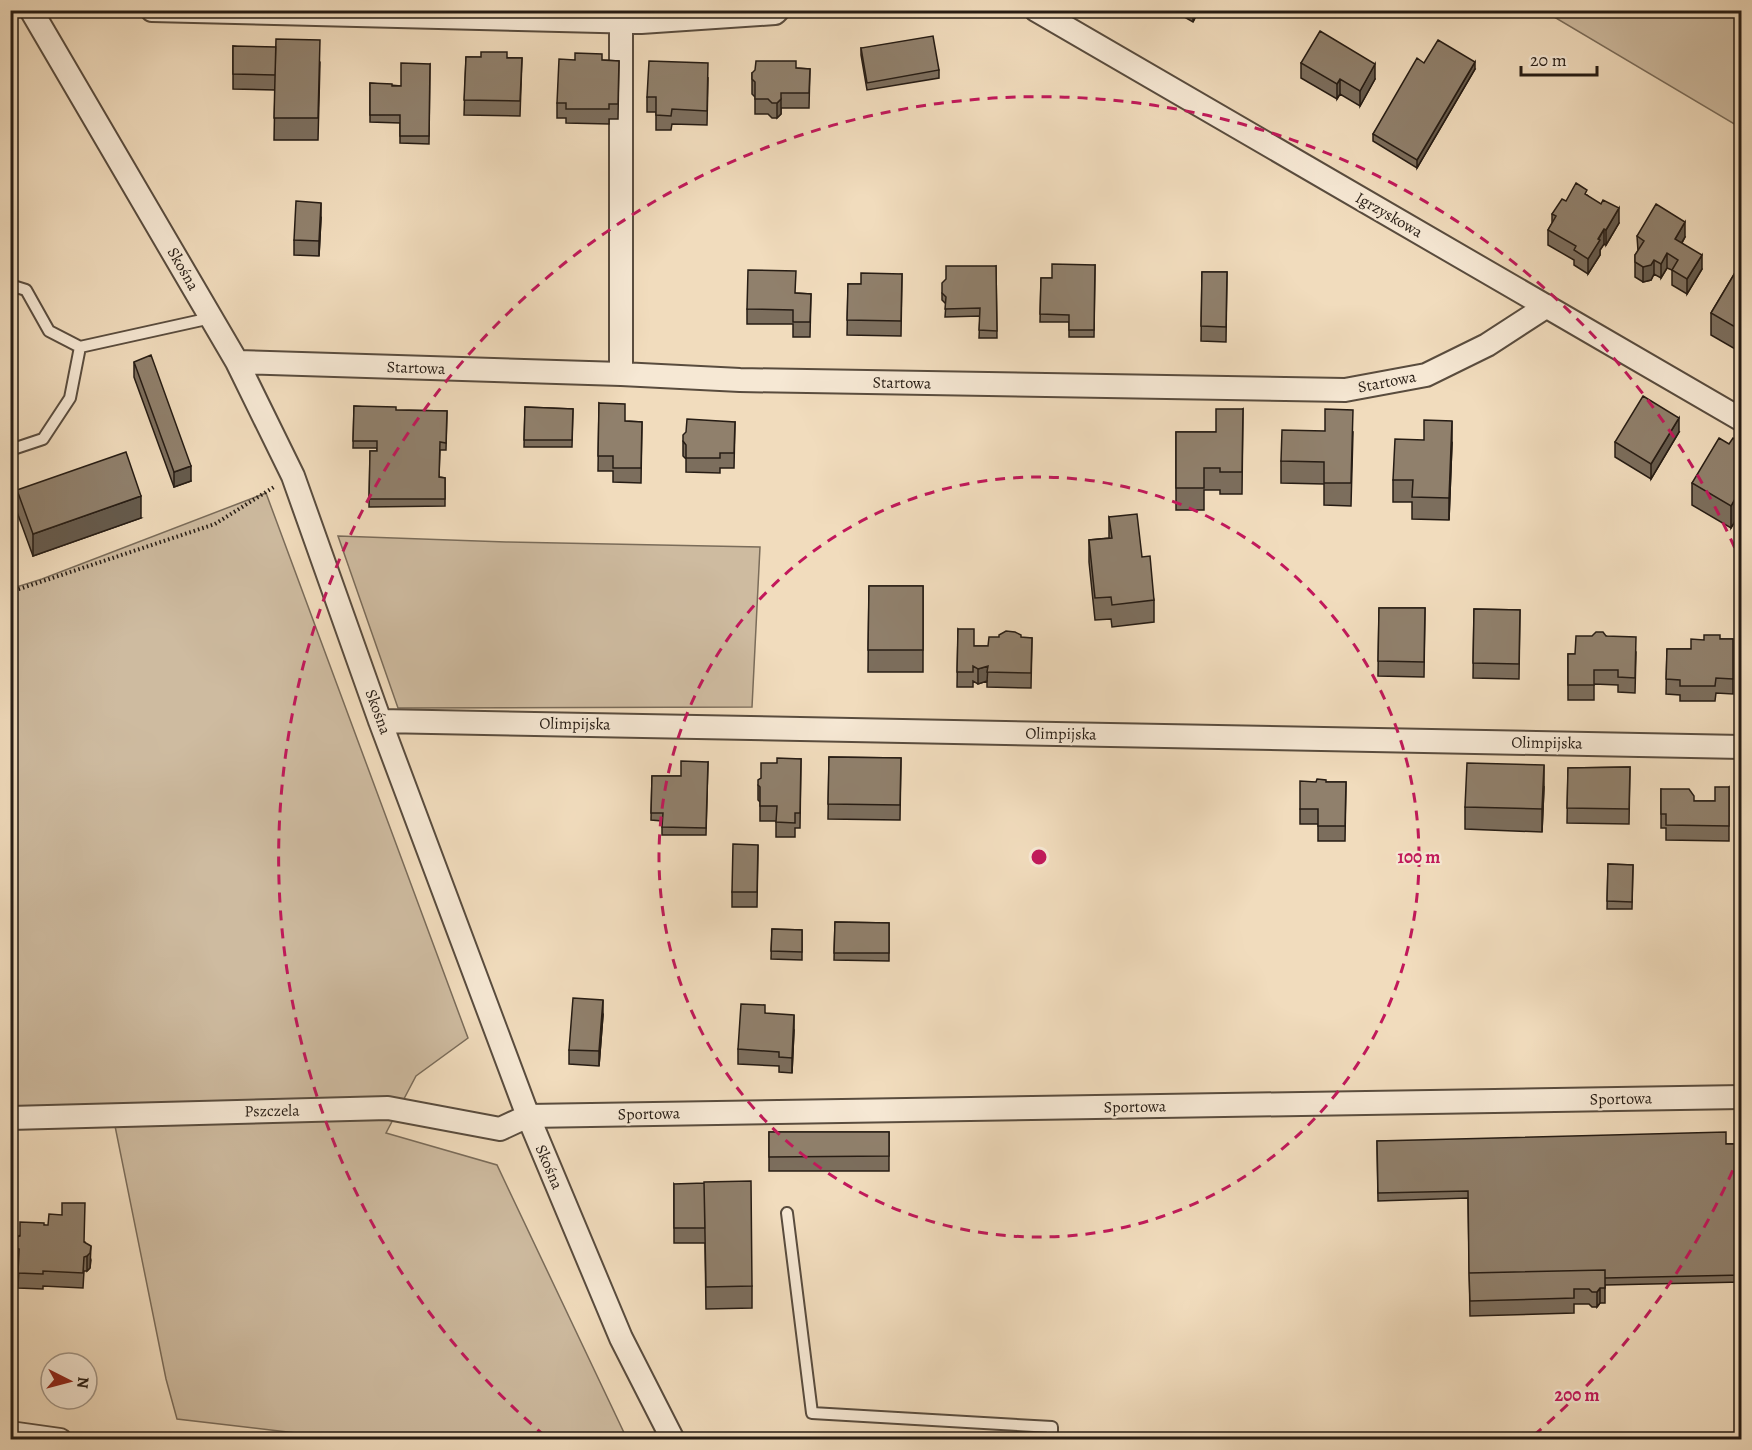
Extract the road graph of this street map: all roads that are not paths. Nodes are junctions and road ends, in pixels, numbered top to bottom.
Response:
1 (31, 10) edge
2 (152, 10) edge
3 (778, 10) edge
4 (1036, 10) edge
5 (621, 21) junction
6 (10, 285) edge
7 (1547, 306) junction
8 (212, 318) junction
9 (80, 347) junction
10 (237, 362) junction
11 (621, 374) junction
12 (1742, 420) edge
13 (10, 450) edge
14 (380, 721) junction
15 (1742, 747) edge
16 (1742, 1096) edge
17 (528, 1116) junction
18 (10, 1118) edge
19 (787, 1214) dead end
20 (10, 1433) edge
21 (60, 1440) edge
22 (673, 1440) edge
23 (1052, 1440) edge

1 - 8 street, Skośna
2 - 5 street
3 - 5 street
4 - 7 street, Igrzyskowa
5 - 11 street
6 - 9 lane
7 - 11 street, Startowa
7 - 12 street, Igrzyskowa
8 - 9 lane
8 - 10 street, Skośna
9 - 13 lane
10 - 11 street, Startowa
10 - 14 street, Skośna
14 - 15 street, Olimpijska
14 - 17 street, Skośna
16 - 17 street, Sportowa
17 - 18 street, Pszczela
17 - 22 street, Skośna
19 - 23 lane
20 - 21 street

